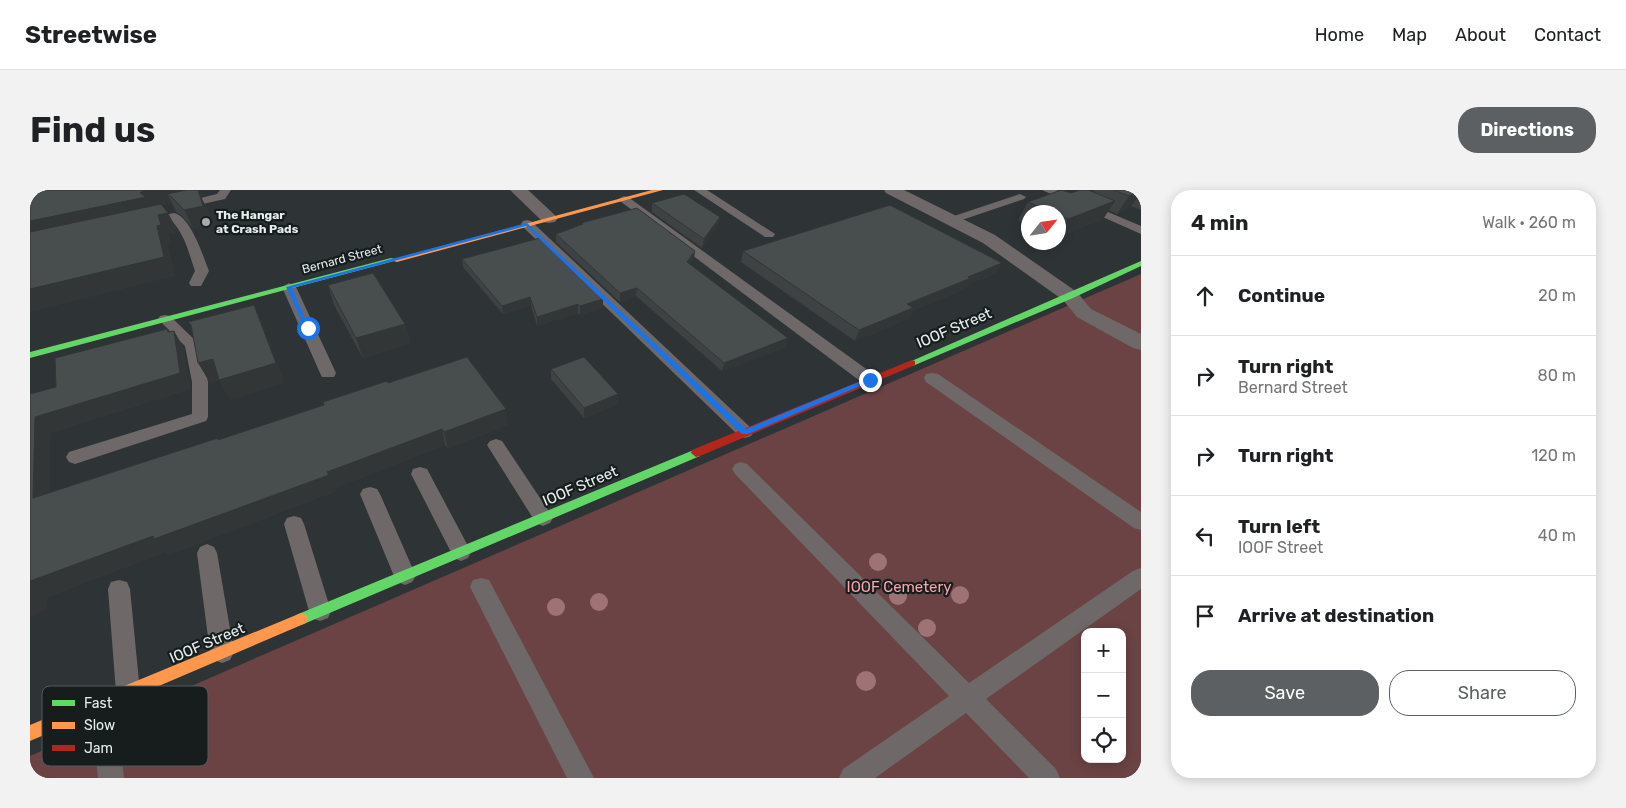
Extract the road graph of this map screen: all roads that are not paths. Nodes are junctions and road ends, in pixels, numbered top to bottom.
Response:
1 (226, 190) edge
2 (518, 190) edge
3 (660, 190) edge
4 (699, 190) edge
5 (892, 190) edge
6 (1047, 190) edge
7 (1020, 197) dead end
8 (624, 199) junction
9 (549, 218) junction
10 (134, 220) joint
11 (952, 220) junction
12 (527, 224) junction
13 (1141, 230) edge
14 (769, 234) dead end
15 (1141, 263) edge
16 (196, 283) dead end
17 (289, 287) junction
18 (1070, 296) junction
19 (164, 319) junction
20 (1141, 342) edge
21 (30, 355) edge
22 (328, 373) dead end
23 (932, 378) dead end
24 (870, 380) junction
25 (745, 432) junction
26 (496, 445) dead end
27 (75, 457) dead end
28 (741, 469) dead end
29 (420, 474) dead end
30 (370, 494) dead end
31 (543, 518) junction
32 (1141, 522) edge
33 (294, 524) dead end
34 (461, 552) junction
35 (206, 553) dead end
36 (405, 576) junction
37 (1141, 577) edge
38 (481, 588) dead end
39 (119, 589) dead end
40 (320, 611) junction
41 (222, 652) junction
42 (127, 686) edge
43 (142, 686) edge
44 (968, 698) junction
45 (42, 728) edge
46 (30, 733) edge
47 (581, 778) edge
48 (852, 778) edge
49 (1047, 778) edge

1 - 10 lane
2 - 9 street
3 - 8 street, Bernard Street
4 - 14 lane
5 - 11 street
6 - 13 lane
7 - 11 lane
8 - 9 street, Bernard Street
8 - 24 lane
9 - 12 street, Bernard Street
10 - 16 lane
11 - 18 street
12 - 17 street, Bernard Street
12 - 25 lane
15 - 18 street, IOOF Street
17 - 19 street, Bernard Street
17 - 22 lane
18 - 20 street
18 - 24 street, IOOF Street
19 - 21 street, Bernard Street
19 - 27 lane
23 - 32 lane
24 - 25 street, IOOF Street
25 - 31 street, IOOF Street
26 - 31 lane
28 - 44 lane
29 - 34 lane
30 - 36 lane
31 - 34 street, IOOF Street
33 - 40 lane
34 - 36 street, IOOF Street
35 - 41 lane
36 - 40 street, IOOF Street
37 - 44 lane
38 - 47 lane
39 - 42 lane
40 - 41 street, IOOF Street
41 - 43 street, IOOF Street
44 - 48 lane
44 - 49 lane
45 - 46 street, IOOF Street

